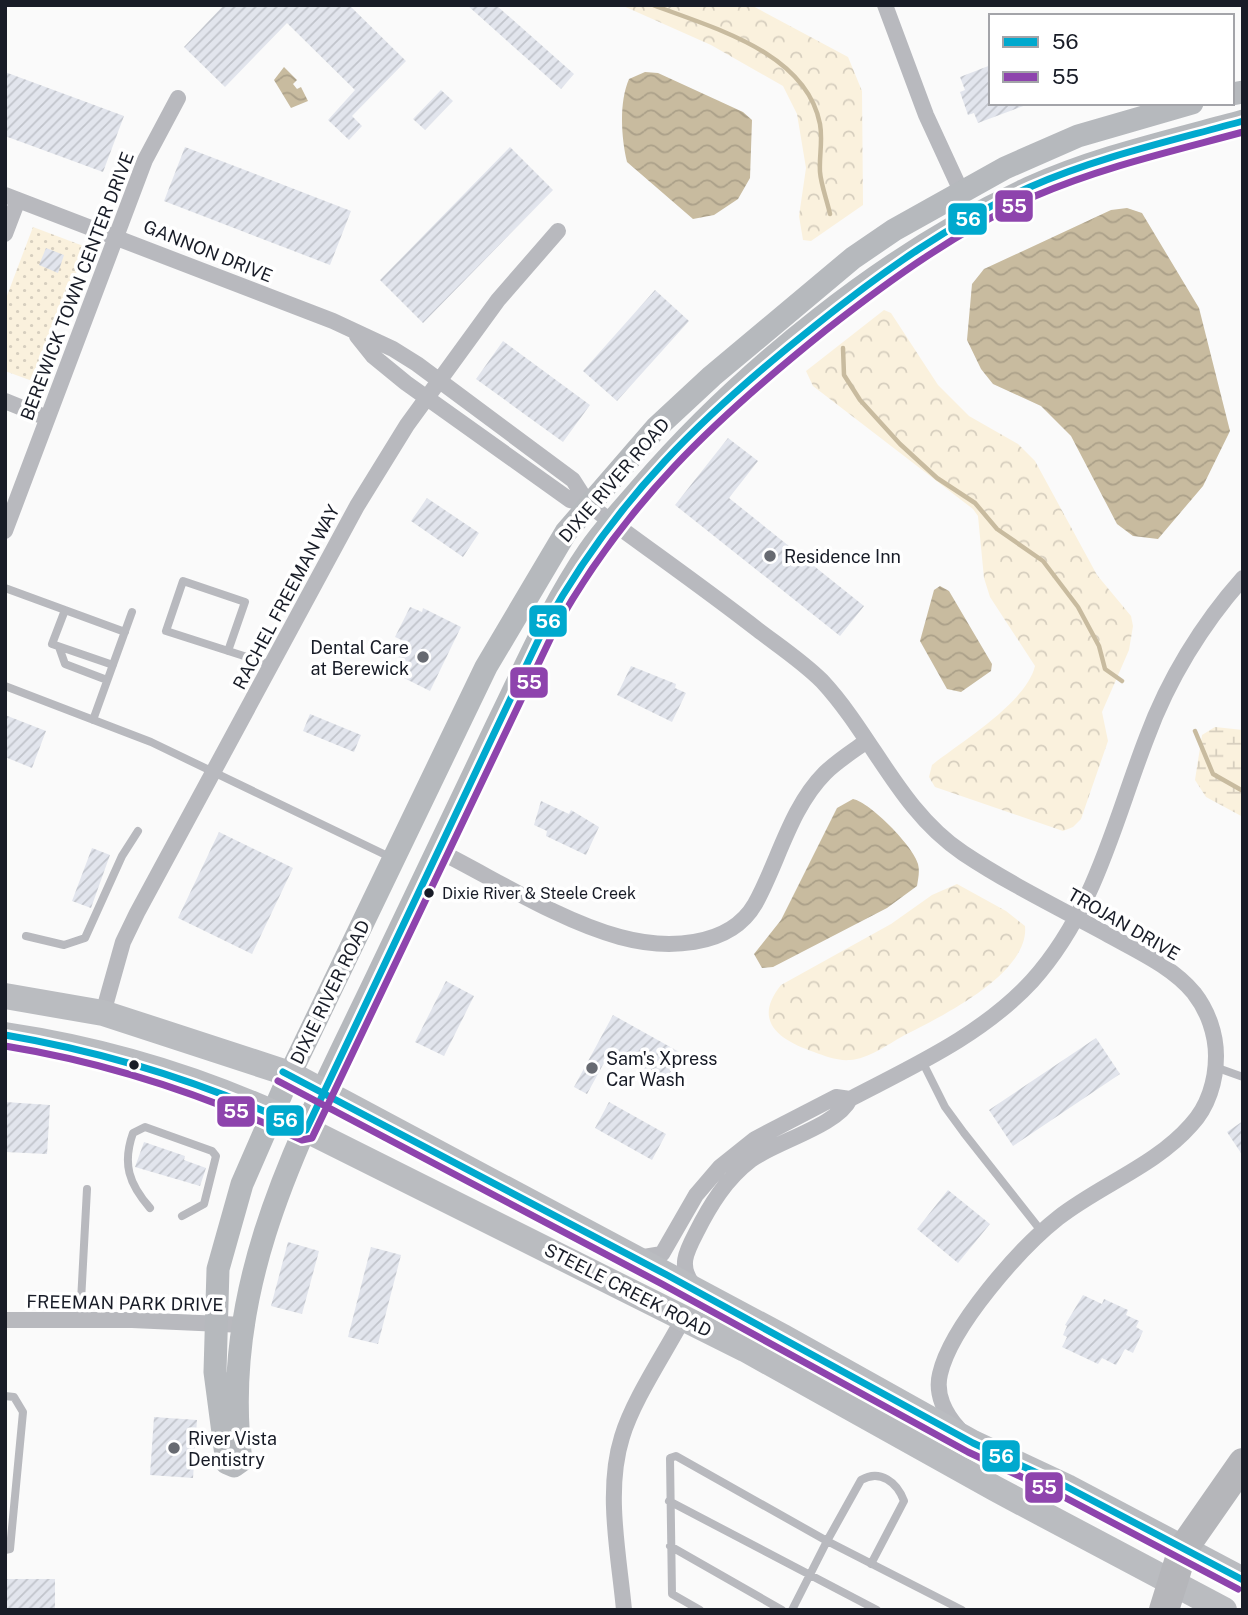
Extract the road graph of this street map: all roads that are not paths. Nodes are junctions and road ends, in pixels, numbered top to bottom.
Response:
1 (885, 5) edge
2 (178, 98) dead end
3 (1185, 105) edge
4 (1243, 121) edge
5 (961, 191) junction
6 (12, 197) edge
7 (558, 231) dead end
8 (5, 234) edge
9 (118, 236) junction
10 (355, 334) junction
11 (439, 381) junction
12 (427, 398) junction
13 (5, 401) edge
14 (47, 418) junction
15 (600, 513) junction
16 (5, 531) edge
17 (1243, 578) edge
18 (5, 588) edge
19 (65, 610) junction
20 (132, 612) dead end
21 (125, 632) junction
22 (60, 647) junction
23 (228, 650) junction
24 (113, 665) junction
25 (272, 665) junction
26 (107, 680) junction
27 (5, 686) edge
28 (93, 720) junction
29 (867, 741) junction
30 (214, 774) junction
31 (138, 831) dead end
32 (438, 850) junction
33 (395, 859) junction
34 (1078, 919) junction
35 (26, 936) dead end
36 (5, 996) edge
37 (103, 1013) junction
38 (5, 1035) edge
39 (922, 1061) junction
40 (1216, 1067) junction
41 (290, 1074) junction
42 (1243, 1077) edge
43 (323, 1091) junction
44 (850, 1099) junction
45 (273, 1113) junction
46 (306, 1129) junction
47 (87, 1189) dead end
48 (150, 1208) dead end
49 (182, 1216) dead end
50 (1042, 1232) junction
51 (635, 1258) junction
52 (702, 1294) junction
53 (684, 1317) junction
54 (5, 1320) edge
55 (80, 1320) junction
56 (216, 1324) junction
57 (244, 1325) junction
58 (783, 1337) junction
59 (5, 1396) edge
60 (972, 1443) junction
61 (1243, 1463) edge
62 (668, 1501) junction
63 (827, 1541) junction
64 (670, 1546) junction
65 (1183, 1549) junction
66 (5, 1550) edge
67 (871, 1563) junction
68 (809, 1575) junction
69 (1243, 1580) edge
70 (1168, 1596) edge
71 (624, 1610) edge
72 (700, 1610) edge
73 (782, 1610) edge
74 (792, 1610) edge
75 (877, 1610) edge
76 (962, 1610) edge
77 (1224, 1610) edge

1 - 5 street
2 - 9 street, BEREWICK TOWN CENTER DRIVE
3 - 5 street, DIXIE RIVER ROAD
4 - 15 street, DIXIE RIVER ROAD
5 - 15 street, DIXIE RIVER ROAD
6 - 8 street
6 - 9 street, GANNON DRIVE
7 - 11 street, RACHEL FREEMAN WAY
9 - 10 street, GANNON DRIVE
9 - 14 street, BEREWICK TOWN CENTER DRIVE
10 - 11 street, GANNON DRIVE
10 - 12 street, GANNON DRIVE
11 - 12 street, RACHEL FREEMAN WAY
11 - 15 street, GANNON DRIVE
12 - 15 street, GANNON DRIVE
12 - 25 street, RACHEL FREEMAN WAY
13 - 14 street
14 - 16 street, BEREWICK TOWN CENTER DRIVE
15 - 29 street, TROJAN DRIVE
15 - 32 street, DIXIE RIVER ROAD
15 - 33 street, DIXIE RIVER ROAD
17 - 34 street
18 - 19 lane
19 - 21 lane
19 - 22 lane
20 - 21 lane
21 - 24 lane
22 - 24 lane
22 - 26 lane
23 - 23 lane
23 - 25 lane
24 - 26 lane
25 - 30 street, RACHEL FREEMAN WAY
26 - 28 lane
27 - 28 lane
28 - 30 lane
29 - 32 street
29 - 34 street, TROJAN DRIVE
30 - 33 lane
30 - 37 street, RACHEL FREEMAN WAY
31 - 35 lane
32 - 43 street, DIXIE RIVER ROAD
33 - 41 street, DIXIE RIVER ROAD
34 - 39 street
34 - 40 street, TROJAN DRIVE
36 - 37 main road, STEELE CREEK ROAD
37 - 41 main road, STEELE CREEK ROAD
38 - 45 main road, STEELE CREEK ROAD
39 - 44 street
39 - 50 lane
40 - 42 lane
40 - 50 street, TROJAN DRIVE
41 - 43 main road, STEELE CREEK ROAD
41 - 45 street, DIXIE RIVER ROAD
43 - 46 street, DIXIE RIVER ROAD
43 - 51 main road, STEELE CREEK ROAD
44 - 51 street
44 - 52 street
45 - 46 main road, STEELE CREEK ROAD
45 - 56 street, DIXIE RIVER ROAD
46 - 53 main road, STEELE CREEK ROAD
46 - 57 street, DIXIE RIVER ROAD
47 - 55 lane
48 - 49 lane
50 - 60 street, TROJAN DRIVE
51 - 52 main road, STEELE CREEK ROAD
52 - 58 main road, STEELE CREEK ROAD
53 - 58 main road
53 - 70 main road, STEELE CREEK ROAD
53 - 71 street
54 - 55 street, FREEMAN PARK DRIVE
55 - 56 street, FREEMAN PARK DRIVE
56 - 57 street, FREEMAN PARK DRIVE
56 - 57 street, DIXIE RIVER ROAD
58 - 60 main road, STEELE CREEK ROAD
59 - 66 lane
60 - 65 main road, STEELE CREEK ROAD
61 - 65 highway
62 - 63 lane
62 - 64 lane
62 - 68 lane
63 - 67 lane
63 - 67 lane
63 - 68 lane
64 - 72 lane
64 - 73 lane
65 - 69 main road, STEELE CREEK ROAD
65 - 70 highway
67 - 76 lane
68 - 74 lane
68 - 75 lane
70 - 77 main road, STEELE CREEK ROAD

